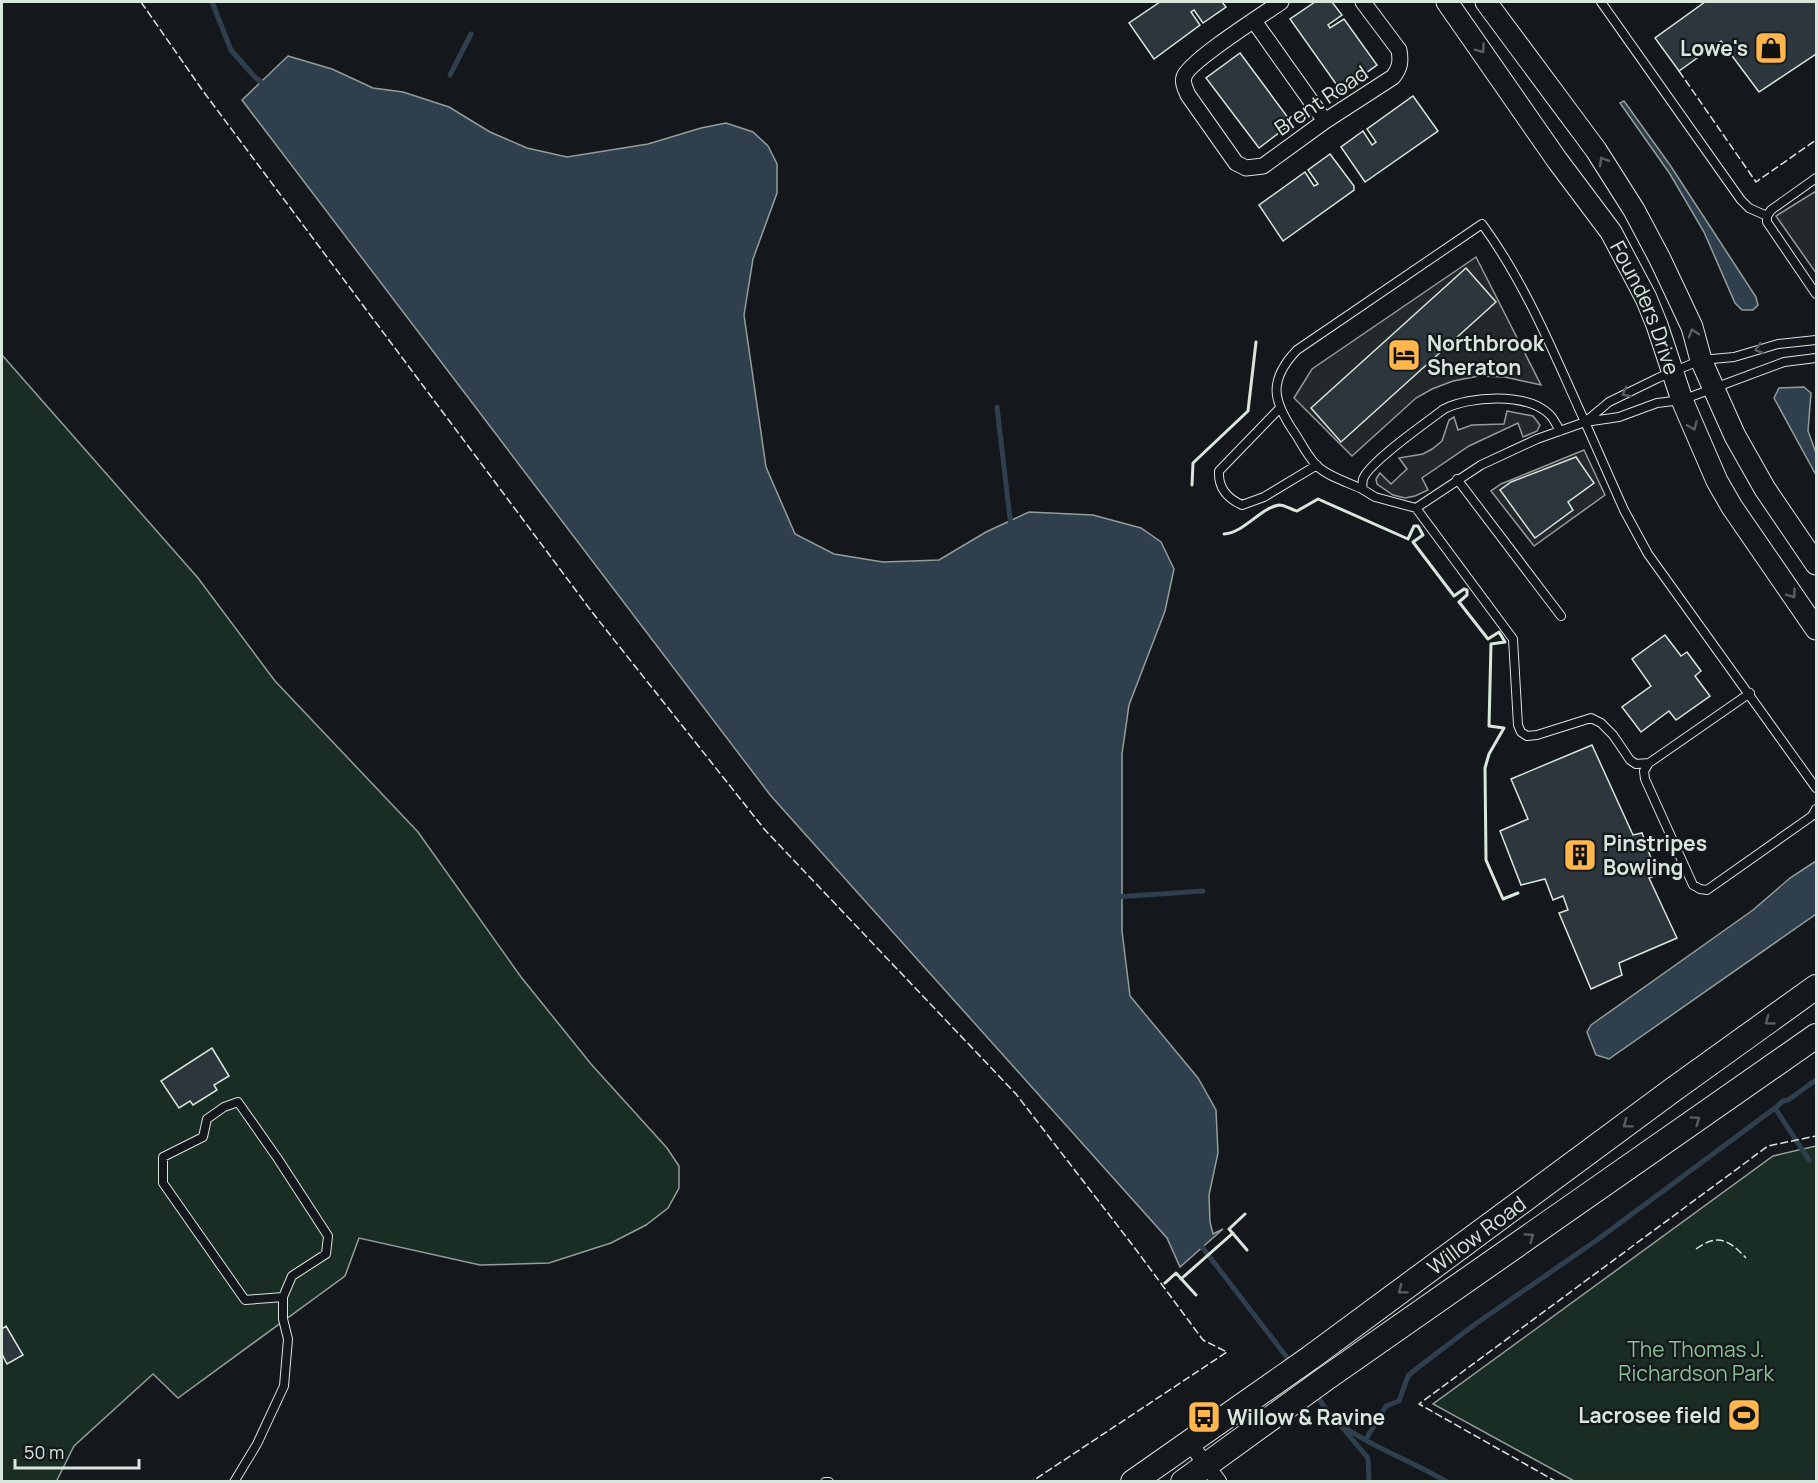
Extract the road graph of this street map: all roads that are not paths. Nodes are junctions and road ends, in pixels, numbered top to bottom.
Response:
1 (1281, 2) edge
2 (1363, 2) edge
3 (1448, 2) edge
4 (1486, 2) edge
5 (1601, 2) edge
6 (1254, 21) junction
7 (1325, 121) junction
8 (1816, 178) edge
9 (1767, 216) junction
10 (1816, 294) edge
11 (1816, 340) edge
12 (1816, 358) edge
13 (1701, 360) junction
14 (1672, 372) junction
15 (1712, 388) junction
16 (1682, 400) junction
17 (1279, 409) junction
18 (1585, 422) junction
19 (1560, 431) junction
20 (1317, 465) junction
21 (1457, 479) junction
22 (1362, 489) junction
23 (1416, 508) junction
24 (1816, 564) edge
25 (1562, 616) dead end
26 (1816, 629) edge
27 (1750, 693) junction
28 (1649, 763) junction
29 (1816, 788) edge
30 (1816, 809) edge
31 (1816, 987) edge
32 (1816, 1036) edge
33 (283, 1297) junction
34 (1190, 1442) junction
35 (1167, 1472) edge
36 (1213, 1473) edge
37 (234, 1482) edge
38 (825, 1482) edge
39 (829, 1482) edge
40 (1133, 1482) edge
41 (1183, 1482) edge

1 - 6 street
2 - 7 street, Brent Road
3 -> 14 main road, Founders Drive
13 -> 4 main road, Founders Drive
5 - 9 lane
6 - 7 street
6 - 7 street, Brent Road
8 - 9 lane
9 - 10 lane
11 -> 13 lane
12 - 15 lane
13 - 14 lane
13 - 15 main road, Founders Drive
14 - 16 main road, Founders Drive
14 -> 18 lane
15 - 16 lane
15 - 24 main road, Founders Drive
16 - 18 lane
16 -> 26 main road, Founders Drive
17 - 18 lane
17 - 20 lane
17 - 20 lane
18 - 19 lane
18 - 27 lane
19 - 21 lane
19 - 22 lane
20 - 22 lane
21 - 23 lane
21 - 25 lane
22 - 23 lane
23 - 28 lane
27 - 28 lane
27 - 29 lane
28 - 30 lane
31 -> 34 main road, Willow Road
36 -> 32 main road, Willow Road
33 - 33 lane
33 - 37 lane
34 - 35 main road, Willow Road
34 - 36 street
35 - 40 main road, Willow Road
36 - 41 main road, Willow Road
38 - 39 lane

